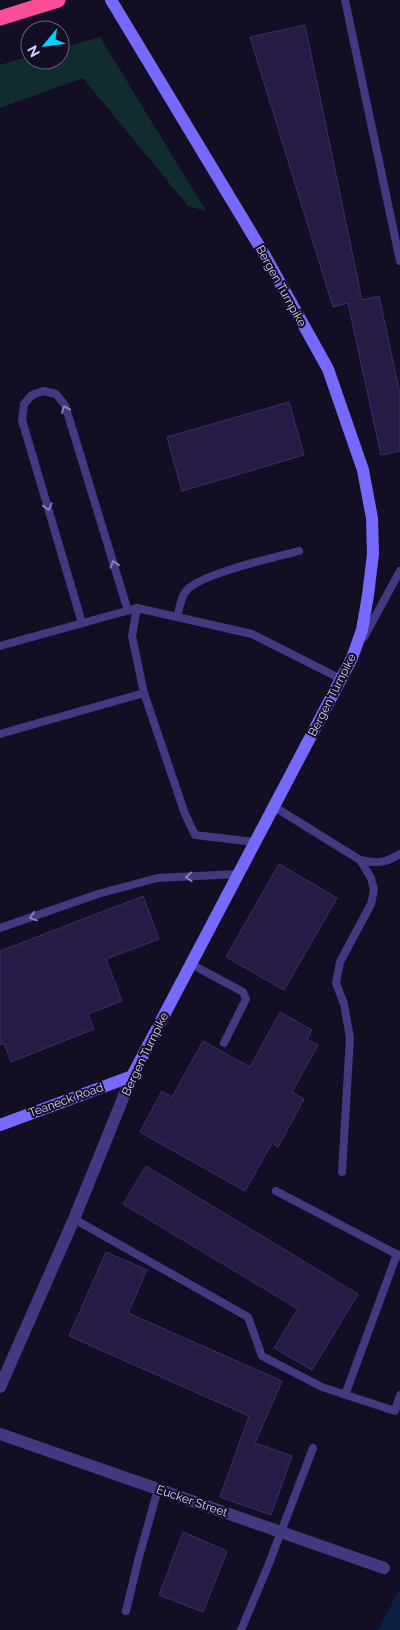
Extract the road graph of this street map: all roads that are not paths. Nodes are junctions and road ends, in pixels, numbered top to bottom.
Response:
1 (58, 0) edge
2 (111, 0) edge
3 (345, 0) edge
4 (0, 18) edge
5 (400, 261) edge
6 (300, 551) dead end
7 (400, 571) edge
8 (138, 608) junction
9 (128, 611) junction
10 (177, 617) junction
11 (82, 623) junction
12 (0, 646) edge
13 (348, 665) junction
14 (342, 679) junction
15 (144, 693) junction
16 (0, 734) edge
17 (273, 806) junction
18 (255, 842) junction
19 (400, 854) edge
20 (360, 860) junction
21 (238, 874) junction
22 (0, 928) edge
23 (191, 964) junction
24 (224, 1043) dead end
25 (132, 1076) junction
26 (0, 1125) edge
27 (342, 1172) dead end
28 (276, 1192) dead end
29 (74, 1219) junction
30 (398, 1255) edge
31 (0, 1387) edge
32 (345, 1395) junction
33 (400, 1395) edge
34 (0, 1434) edge
35 (313, 1448) dead end
36 (158, 1489) junction
37 (281, 1532) junction
38 (384, 1568) dead end
39 (126, 1611) dead end
40 (241, 1630) edge

1 - 4 highway
2 - 13 main road, Bergen Turnpike
3 - 5 lane
6 - 10 lane
7 - 13 lane
8 - 9 lane
8 - 10 lane
8 - 15 lane
9 - 11 lane
9 -> 11 lane
10 - 14 lane
11 - 12 lane
13 - 14 main road, Bergen Turnpike
14 - 17 main road, Bergen Turnpike
15 - 16 lane
15 - 18 lane
17 - 18 main road, Bergen Turnpike
17 - 20 lane
18 - 21 main road, Bergen Turnpike
19 - 20 lane
20 - 27 lane
21 -> 22 lane
21 - 23 main road, Bergen Turnpike
23 - 24 lane
23 - 25 main road, Bergen Turnpike
25 - 26 main road, Teaneck Road
25 - 29 street, Bergen Turnpike
28 - 30 lane
29 - 31 street, Bergen Turnpike
29 - 32 lane
30 - 32 lane
32 - 33 lane
34 - 36 street, Eucker Street
35 - 37 lane
36 - 37 street, Eucker Street
36 - 39 lane
37 - 38 street, Eucker Street
37 - 40 lane

